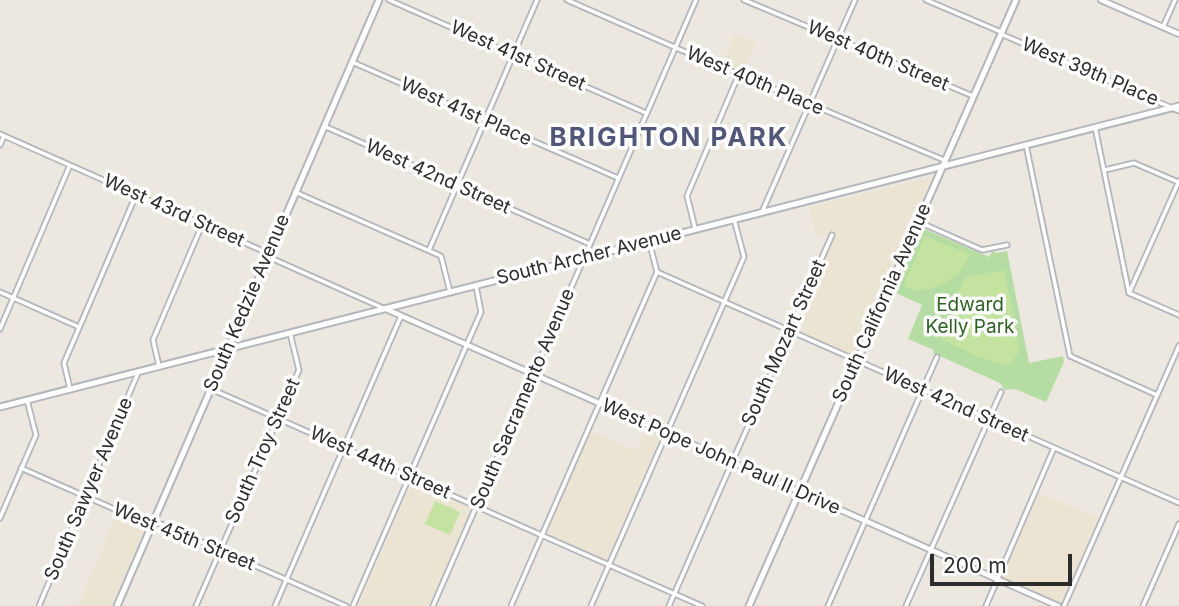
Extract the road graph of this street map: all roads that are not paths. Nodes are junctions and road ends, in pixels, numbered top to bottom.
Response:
1 (379, 0) edge
2 (388, 0) edge
3 (537, 0) edge
4 (567, 0) edge
5 (696, 0) edge
6 (744, 0) edge
7 (855, 0) edge
8 (926, 0) edge
9 (1016, 0) edge
10 (1101, 0) edge
11 (1175, 0) edge
12 (1163, 27) junction
13 (1001, 33) junction
14 (1179, 34) edge
15 (838, 39) junction
16 (675, 48) junction
17 (514, 55) junction
18 (352, 62) junction
19 (739, 74) junction
20 (973, 96) junction
21 (809, 104) junction
22 (1172, 108) junction
23 (1179, 109) edge
24 (647, 113) junction
25 (485, 120) junction
26 (324, 126) junction
27 (1095, 127) junction
28 (2, 135) edge
29 (0, 145) edge
30 (1026, 145) junction
31 (943, 163) junction
32 (70, 165) junction
33 (1104, 170) junction
34 (618, 178) junction
35 (1179, 182) edge
36 (457, 185) junction
37 (295, 192) junction
38 (136, 195) junction
39 (762, 212) junction
40 (734, 219) junction
41 (917, 221) junction
42 (202, 224) junction
43 (695, 229) junction
44 (832, 235) dead end
45 (649, 241) junction
46 (590, 244) junction
47 (1007, 245) dead end
48 (429, 250) junction
49 (268, 255) junction
50 (583, 258) junction
51 (657, 272) junction
52 (476, 285) junction
53 (0, 292) edge
54 (450, 292) junction
55 (1129, 293) junction
56 (13, 298) junction
57 (724, 302) junction
58 (385, 309) junction
59 (1179, 315) edge
60 (401, 316) junction
61 (79, 327) junction
62 (0, 328) edge
63 (789, 331) junction
64 (290, 333) junction
65 (467, 345) junction
66 (1179, 346) edge
67 (227, 349) junction
68 (937, 357) dead end
69 (856, 360) junction
70 (159, 366) junction
71 (139, 371) junction
72 (534, 374) junction
73 (211, 388) junction
74 (71, 389) junction
75 (923, 390) junction
76 (1001, 392) dead end
77 (1157, 395) junction
78 (27, 400) junction
79 (600, 404) junction
80 (0, 407) edge
81 (278, 418) junction
82 (989, 419) junction
83 (667, 433) junction
84 (344, 448) junction
85 (1054, 448) junction
86 (732, 462) junction
87 (21, 468) junction
88 (410, 477) junction
89 (1121, 478) junction
90 (799, 492) junction
91 (86, 496) junction
92 (1179, 503) edge
93 (477, 506) junction
94 (0, 517) edge
95 (865, 521) junction
96 (153, 524) junction
97 (1179, 524) edge
98 (542, 535) junction
99 (220, 550) junction
100 (931, 550) junction
101 (609, 565) junction
102 (997, 579) junction
103 (287, 580) junction
104 (674, 594) junction
105 (39, 606) edge
106 (117, 606) edge
107 (196, 606) edge
108 (275, 606) edge
109 (346, 606) edge
110 (353, 606) edge
111 (433, 606) edge
112 (511, 606) edge
113 (591, 606) edge
114 (669, 606) edge
115 (702, 606) edge
116 (749, 606) edge
117 (828, 606) edge
118 (906, 606) edge
119 (986, 606) edge
120 (1058, 606) edge
121 (1065, 606) edge
122 (1143, 606) edge

1 - 18 main road, South Kedzie Avenue
2 - 17 street, West 41st Street
3 - 17 street
4 - 16 street, West 40th Place
5 - 16 street, South Sacramento Avenue
6 - 15 street, West 40th Street
7 - 15 street
8 - 13 street, West 39th Place
9 - 13 main road, South California Avenue
10 - 12 street
11 - 12 street
12 - 14 street
13 - 20 main road, South California Avenue
13 - 22 street, West 39th Place
15 - 20 street, West 40th Street
15 - 21 street
16 - 19 street, West 40th Place
16 - 24 street, South Sacramento Avenue
17 - 24 street, West 41st Street
17 - 25 street
18 - 25 street, West 41st Place
18 - 26 main road, South Kedzie Avenue
19 - 21 street, West 40th Place
19 - 43 street
20 - 31 main road, South California Avenue
21 - 31 street, West 40th Place
21 - 39 street
22 - 23 main road, South Archer Avenue
22 - 27 main road, South Archer Avenue
24 - 34 street, South Sacramento Avenue
25 - 34 street, West 41st Place
25 - 36 street
26 - 36 street, West 42nd Street
26 - 37 main road, South Kedzie Avenue
27 - 30 main road, South Archer Avenue
27 - 33 street
28 - 29 street
28 - 32 street, West 43rd Street
30 - 31 main road, South Archer Avenue
30 - 77 street
31 - 39 main road, South Archer Avenue
31 - 41 main road, South California Avenue
32 - 38 street, West 43rd Street
32 - 56 street
33 - 35 street
33 - 55 street
34 - 46 street, South Sacramento Avenue
35 - 55 street
36 - 46 street, West 42nd Street
36 - 48 street
37 - 48 street
37 - 49 main road, South Kedzie Avenue
38 - 42 street, West 43rd Street
38 - 61 street
39 - 40 main road, South Archer Avenue
40 - 43 main road, South Archer Avenue
40 - 57 street
41 - 47 street
41 - 69 main road, South California Avenue
42 - 49 street, West 43rd Street
42 - 70 street
43 - 45 main road, South Archer Avenue
44 - 63 street, South Mozart Street
45 - 50 main road, South Archer Avenue
45 - 51 street
46 - 50 street, South Sacramento Avenue
48 - 54 street
49 - 58 street, West 43rd Street
49 - 67 main road, South Kedzie Avenue
50 - 52 main road, South Archer Avenue
50 - 72 street, South Sacramento Avenue
51 - 57 street, West 42nd Street
51 - 79 street
52 - 54 main road, South Archer Avenue
52 - 65 street
53 - 56 street
54 - 58 main road, South Archer Avenue
55 - 59 street
56 - 61 street
56 - 62 street
57 - 63 street, West 42nd Street
57 - 83 street
58 - 60 street, West Pope John Paul II Drive
58 - 64 main road, South Archer Avenue
60 - 65 street, West Pope John Paul II Drive
60 - 84 street
61 - 74 street
63 - 69 street, West 42nd Street
63 - 86 street, South Mozart Street
64 - 67 main road, South Archer Avenue
64 - 81 street, South Troy Street
65 - 72 street, West Pope John Paul II Drive
65 - 88 street
66 - 77 street
67 - 70 main road, South Archer Avenue
67 - 73 main road, South Kedzie Avenue
68 - 75 street
69 - 75 street, West 42nd Street
69 - 90 main road, South California Avenue
70 - 71 main road, South Archer Avenue
71 - 74 main road, South Archer Avenue
71 - 91 street, South Sawyer Avenue
72 - 79 street, West Pope John Paul II Drive
72 - 93 street, South Sacramento Avenue
73 - 81 street, West 44th Street
73 - 96 main road, South Kedzie Avenue
74 - 78 main road, South Archer Avenue
75 - 82 street, West 42nd Street
75 - 95 street
76 - 82 street
77 - 89 street
78 - 80 main road, South Archer Avenue
78 - 87 street
79 - 83 street, West Pope John Paul II Drive
79 - 98 street
81 - 84 street, West 44th Street
81 - 99 street, South Troy Street
82 - 85 street, West 42nd Street
82 - 100 street
83 - 86 street, West Pope John Paul II Drive
83 - 101 street
84 - 88 street, West 44th Street
84 - 103 street
85 - 89 street, West 42nd Street
85 - 102 street
86 - 90 street, West Pope John Paul II Drive
86 - 104 street, South Mozart Street
87 - 91 street, West 45th Street
87 - 94 street
88 - 93 street, West 44th Street
88 - 110 street
89 - 92 street, West 42nd Street
89 - 121 street
90 - 95 street, West Pope John Paul II Drive
90 - 116 main road, South California Avenue
91 - 96 street, West 45th Street
91 - 105 street, South Sawyer Avenue
93 - 98 street, West 44th Street
93 - 111 street, South Sacramento Avenue
95 - 100 street, West Pope John Paul II Drive
95 - 117 street
96 - 99 street, West 45th Street
96 - 106 main road, South Kedzie Avenue
97 - 122 street
98 - 101 street, West 44th Street
98 - 112 street
99 - 103 street, West 45th Street
99 - 107 street, South Troy Street
100 - 102 street, West Pope John Paul II Drive
100 - 118 street
101 - 104 street, West 44th Street
101 - 113 street
102 - 119 street
102 - 120 street, West Pope John Paul II Drive
103 - 108 street
103 - 109 street, West 45th Street
104 - 114 street, South Mozart Street
104 - 115 street, West 44th Street

